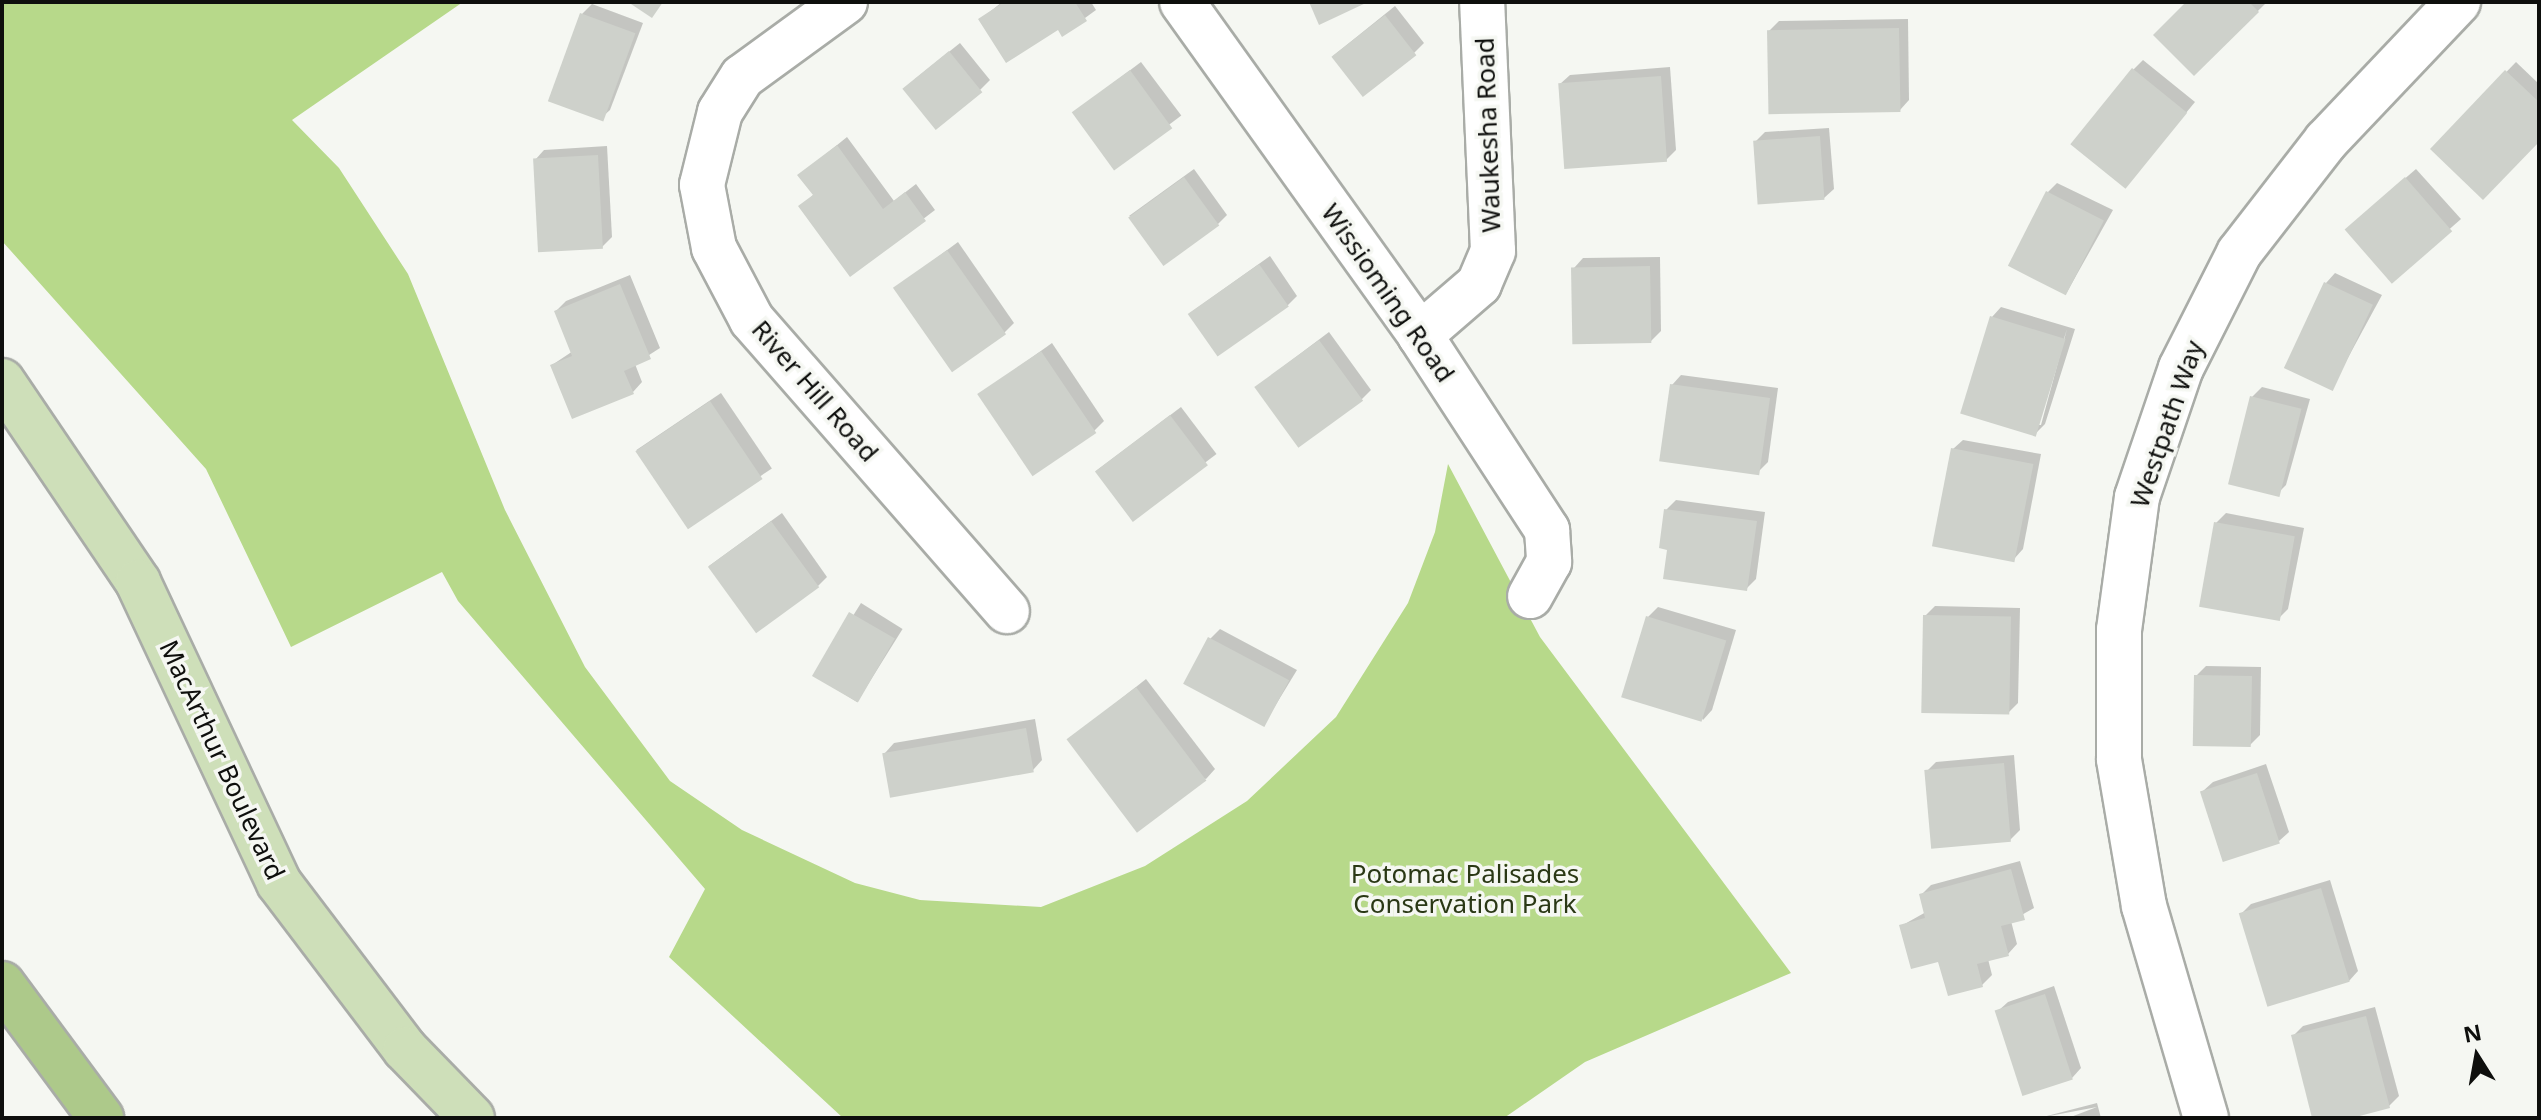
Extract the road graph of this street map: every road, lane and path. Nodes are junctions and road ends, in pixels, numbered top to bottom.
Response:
1 (845, 2) edge
2 (1182, 2) edge
3 (1482, 2) edge
4 (2458, 2) edge
5 (1420, 335) junction
6 (2, 381) edge
7 (1530, 596) dead end
8 (1007, 611) dead end
9 (2, 984) edge
10 (101, 1118) edge
11 (472, 1118) edge
12 (2206, 1118) edge

1 - 8 street, River Hill Road
2 - 5 street, Wissioming Road
3 - 5 street, Waukesha Road
4 - 12 street, Westpath Way
5 - 7 street, Wissioming Road
6 - 11 main road, MacArthur Boulevard
9 - 10 highway

